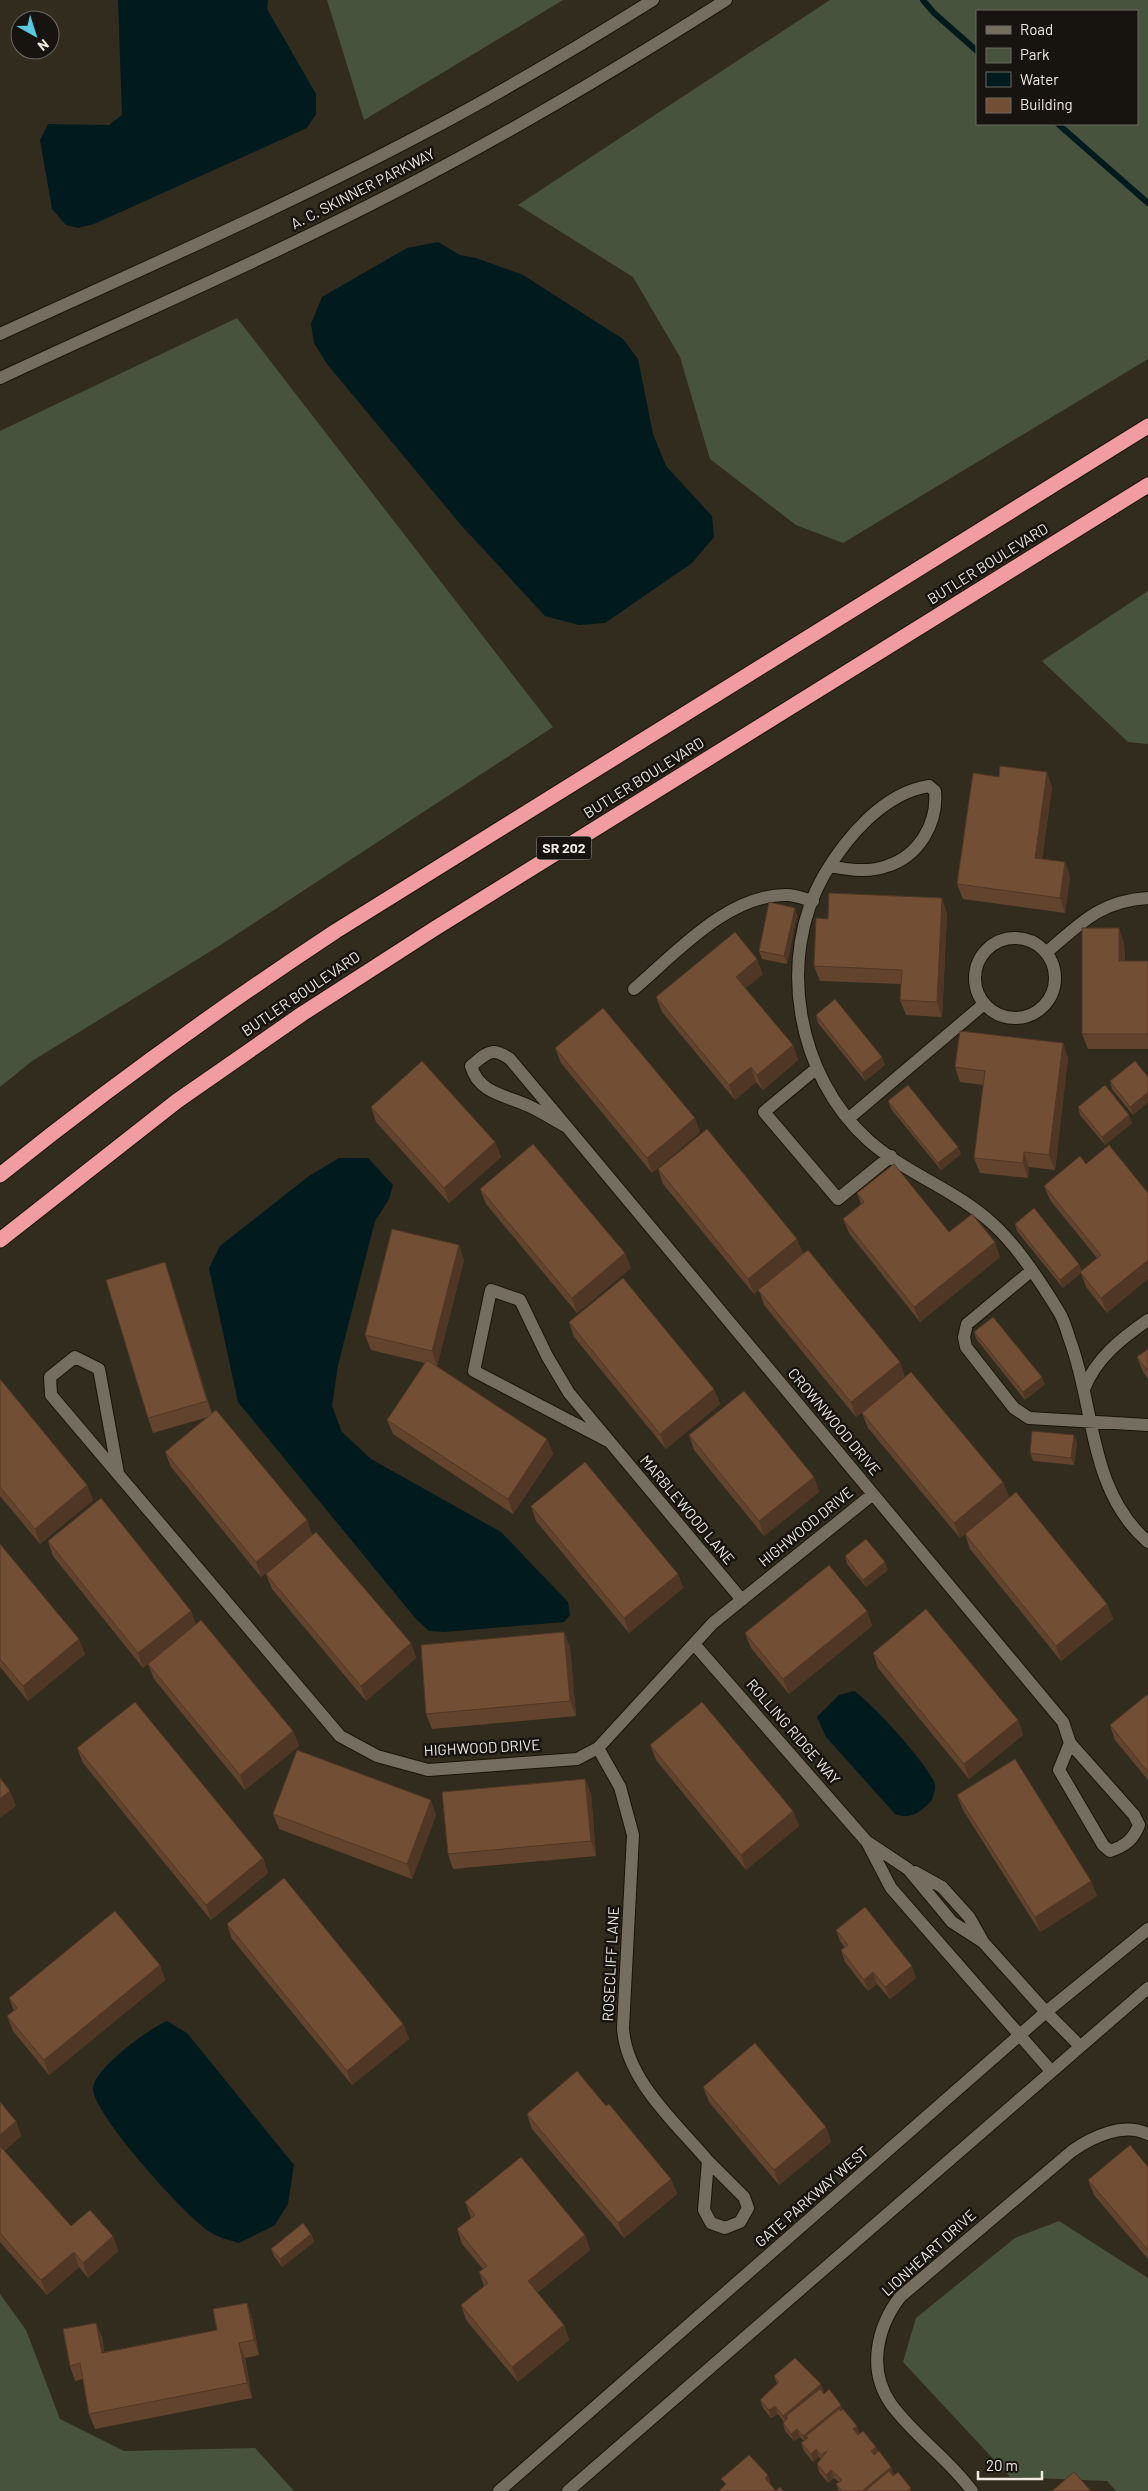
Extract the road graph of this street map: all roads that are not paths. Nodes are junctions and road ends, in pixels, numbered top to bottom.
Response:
1 (652, 0) edge
2 (726, 0) edge
3 (0, 334) edge
4 (0, 378) edge
5 (1148, 426) edge
6 (1148, 485) edge
7 (830, 866) junction
8 (1148, 898) edge
9 (813, 900) junction
10 (1047, 952) junction
11 (634, 989) dead end
12 (984, 1004) junction
13 (817, 1068) junction
14 (848, 1119) junction
15 (567, 1127) junction
16 (891, 1156) junction
17 (0, 1175) edge
18 (0, 1240) edge
19 (1031, 1271) junction
20 (1148, 1320) edge
21 (1084, 1389) junction
22 (1088, 1420) junction
23 (1148, 1425) edge
24 (608, 1441) junction
25 (118, 1473) junction
26 (873, 1494) junction
27 (1148, 1542) edge
28 (742, 1600) junction
29 (694, 1644) junction
30 (1070, 1743) junction
31 (598, 1748) junction
32 (867, 1842) junction
33 (1148, 1929) edge
34 (1148, 1988) edge
35 (1046, 2012) junction
36 (1019, 2037) junction
37 (1080, 2046) junction
38 (1051, 2071) junction
39 (1148, 2134) edge
40 (708, 2161) junction
41 (499, 2491) edge
42 (568, 2491) edge
43 (972, 2491) edge

1 - 3 street, A. C. SKINNER PARKWAY
2 - 4 street, A. C. SKINNER PARKWAY
5 - 17 highway
6 - 18 highway, BUTLER BOULEVARD / SR 202
7 - 7 street
7 - 9 street
8 - 10 street
9 - 11 street
9 - 13 street
10 - 12 street
10 - 12 street
12 - 14 street
13 - 14 street
13 - 16 street
14 - 16 street
15 - 15 street, CROWNWOOD DRIVE
15 - 26 street, CROWNWOOD DRIVE
16 - 19 street
19 - 21 street
19 - 22 street
20 - 21 street
21 - 22 street
22 - 23 street
22 - 27 street
24 - 24 street, MARBLEWOOD LANE
24 - 28 street, MARBLEWOOD LANE
25 - 25 street, HIGHWOOD DRIVE
25 - 31 street, HIGHWOOD DRIVE
26 - 28 street, HIGHWOOD DRIVE
26 - 30 street, CROWNWOOD DRIVE
28 - 29 street, HIGHWOOD DRIVE
29 - 31 street, HIGHWOOD DRIVE
29 - 32 street, ROLLING RIDGE WAY
30 - 30 street, CROWNWOOD DRIVE
31 - 40 street, ROSECLIFF LANE
32 - 35 street, ROLLING RIDGE WAY
32 - 36 street, ROLLING RIDGE WAY
33 - 35 street, GATE PARKWAY WEST
34 - 37 street
35 - 36 street, GATE PARKWAY WEST
35 - 37 street
36 - 38 street, ROLLING RIDGE WAY
36 - 41 street, GATE PARKWAY WEST
37 - 38 street
38 - 42 street
39 - 43 street, LIONHEART DRIVE
40 - 40 street, ROSECLIFF LANE

